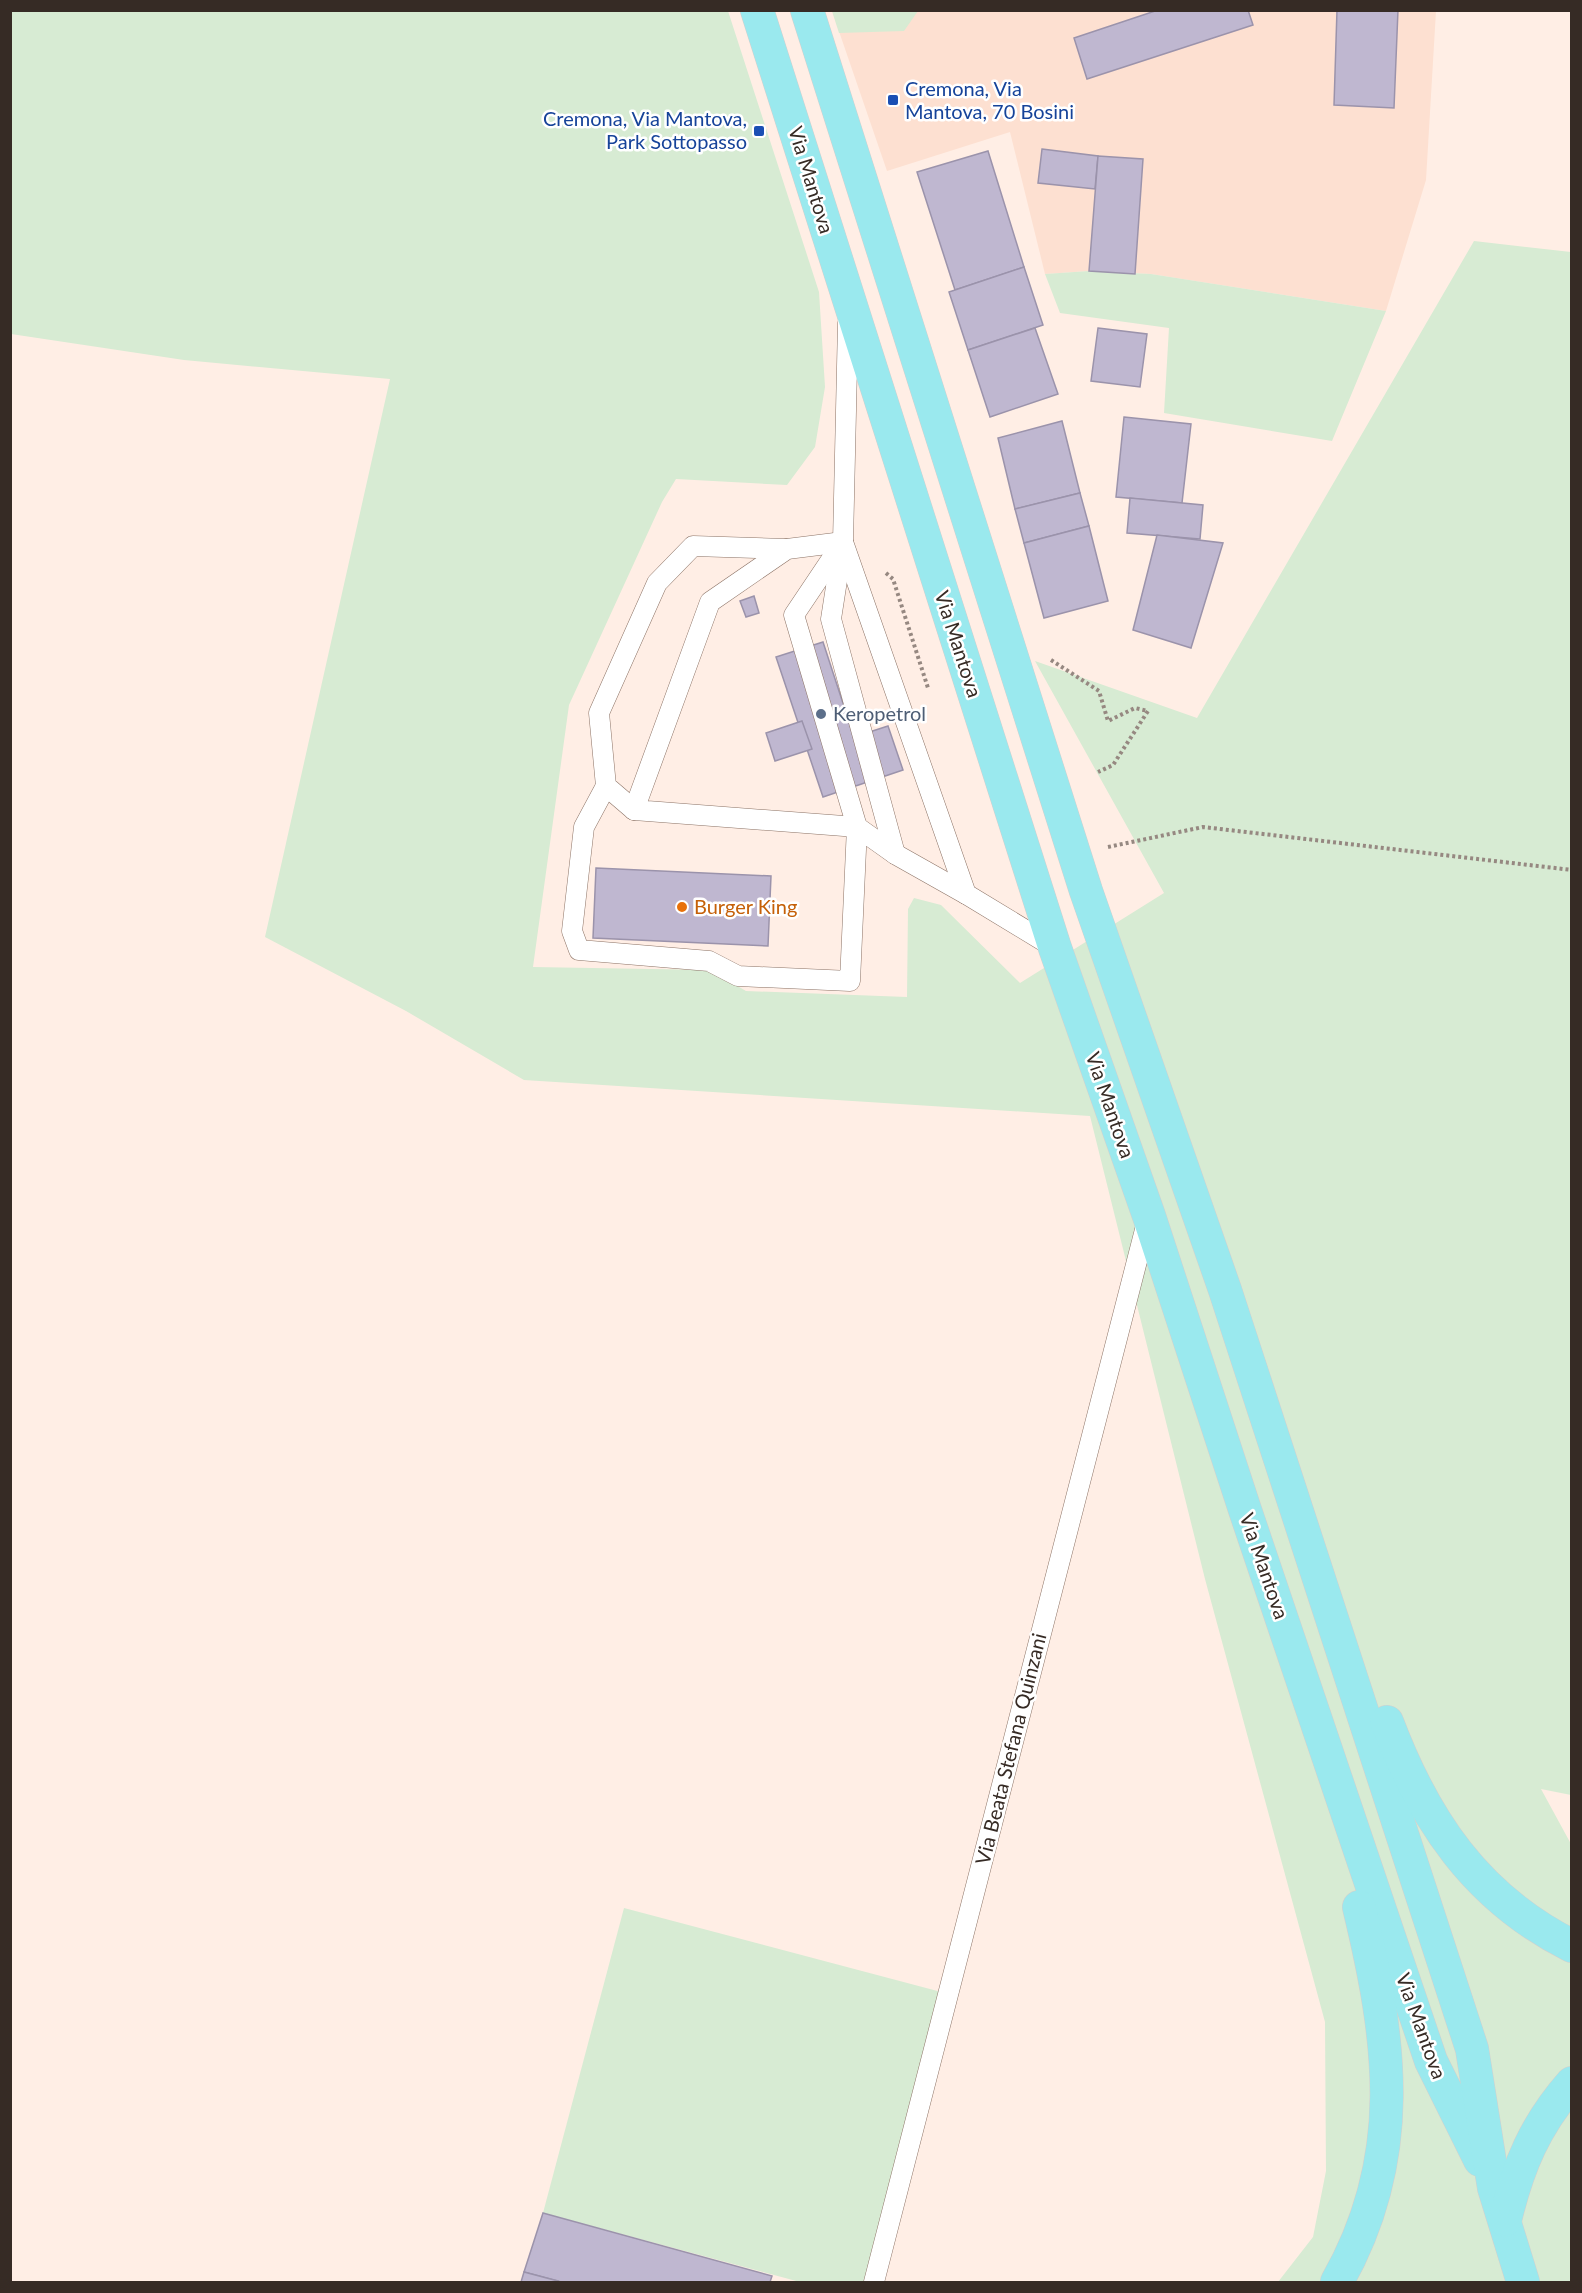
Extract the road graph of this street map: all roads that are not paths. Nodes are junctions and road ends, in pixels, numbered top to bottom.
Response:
1 (757, 10) edge
2 (807, 10) edge
3 (848, 300) junction
4 (843, 542) junction
5 (787, 549) junction
6 (606, 786) junction
7 (634, 810) junction
8 (857, 827) junction
9 (895, 854) junction
10 (966, 894) junction
11 (1055, 948) junction
12 (1149, 1216) junction
13 (1225, 1290) junction
14 (1245, 1510) junction
15 (1572, 1946) edge
16 (1572, 2083) edge
17 (1494, 2188) junction
18 (1504, 2222) junction
19 (874, 2283) edge
20 (1337, 2283) edge
21 (1523, 2283) edge

1 - 3 main road, Via Mantova
2 - 13 main road, Via Mantova
3 - 4 lane
3 - 11 main road, Via Mantova
4 - 5 lane
4 - 8 lane
4 - 9 lane
4 - 10 lane
5 - 6 lane
5 - 7 lane
6 - 7 lane
6 - 8 lane
7 - 8 lane
8 - 9 lane
9 - 10 lane
10 - 11 lane
11 - 12 main road, Via Mantova
12 - 14 main road, Via Mantova
12 - 19 lane, Via Beata Stefana Quinzani
13 - 15 main road
13 - 17 main road, Via Mantova
14 - 17 main road, Via Mantova
14 - 20 main road
16 - 18 main road
17 - 18 main road, Via Mantova
18 - 21 main road, Via Mantova

